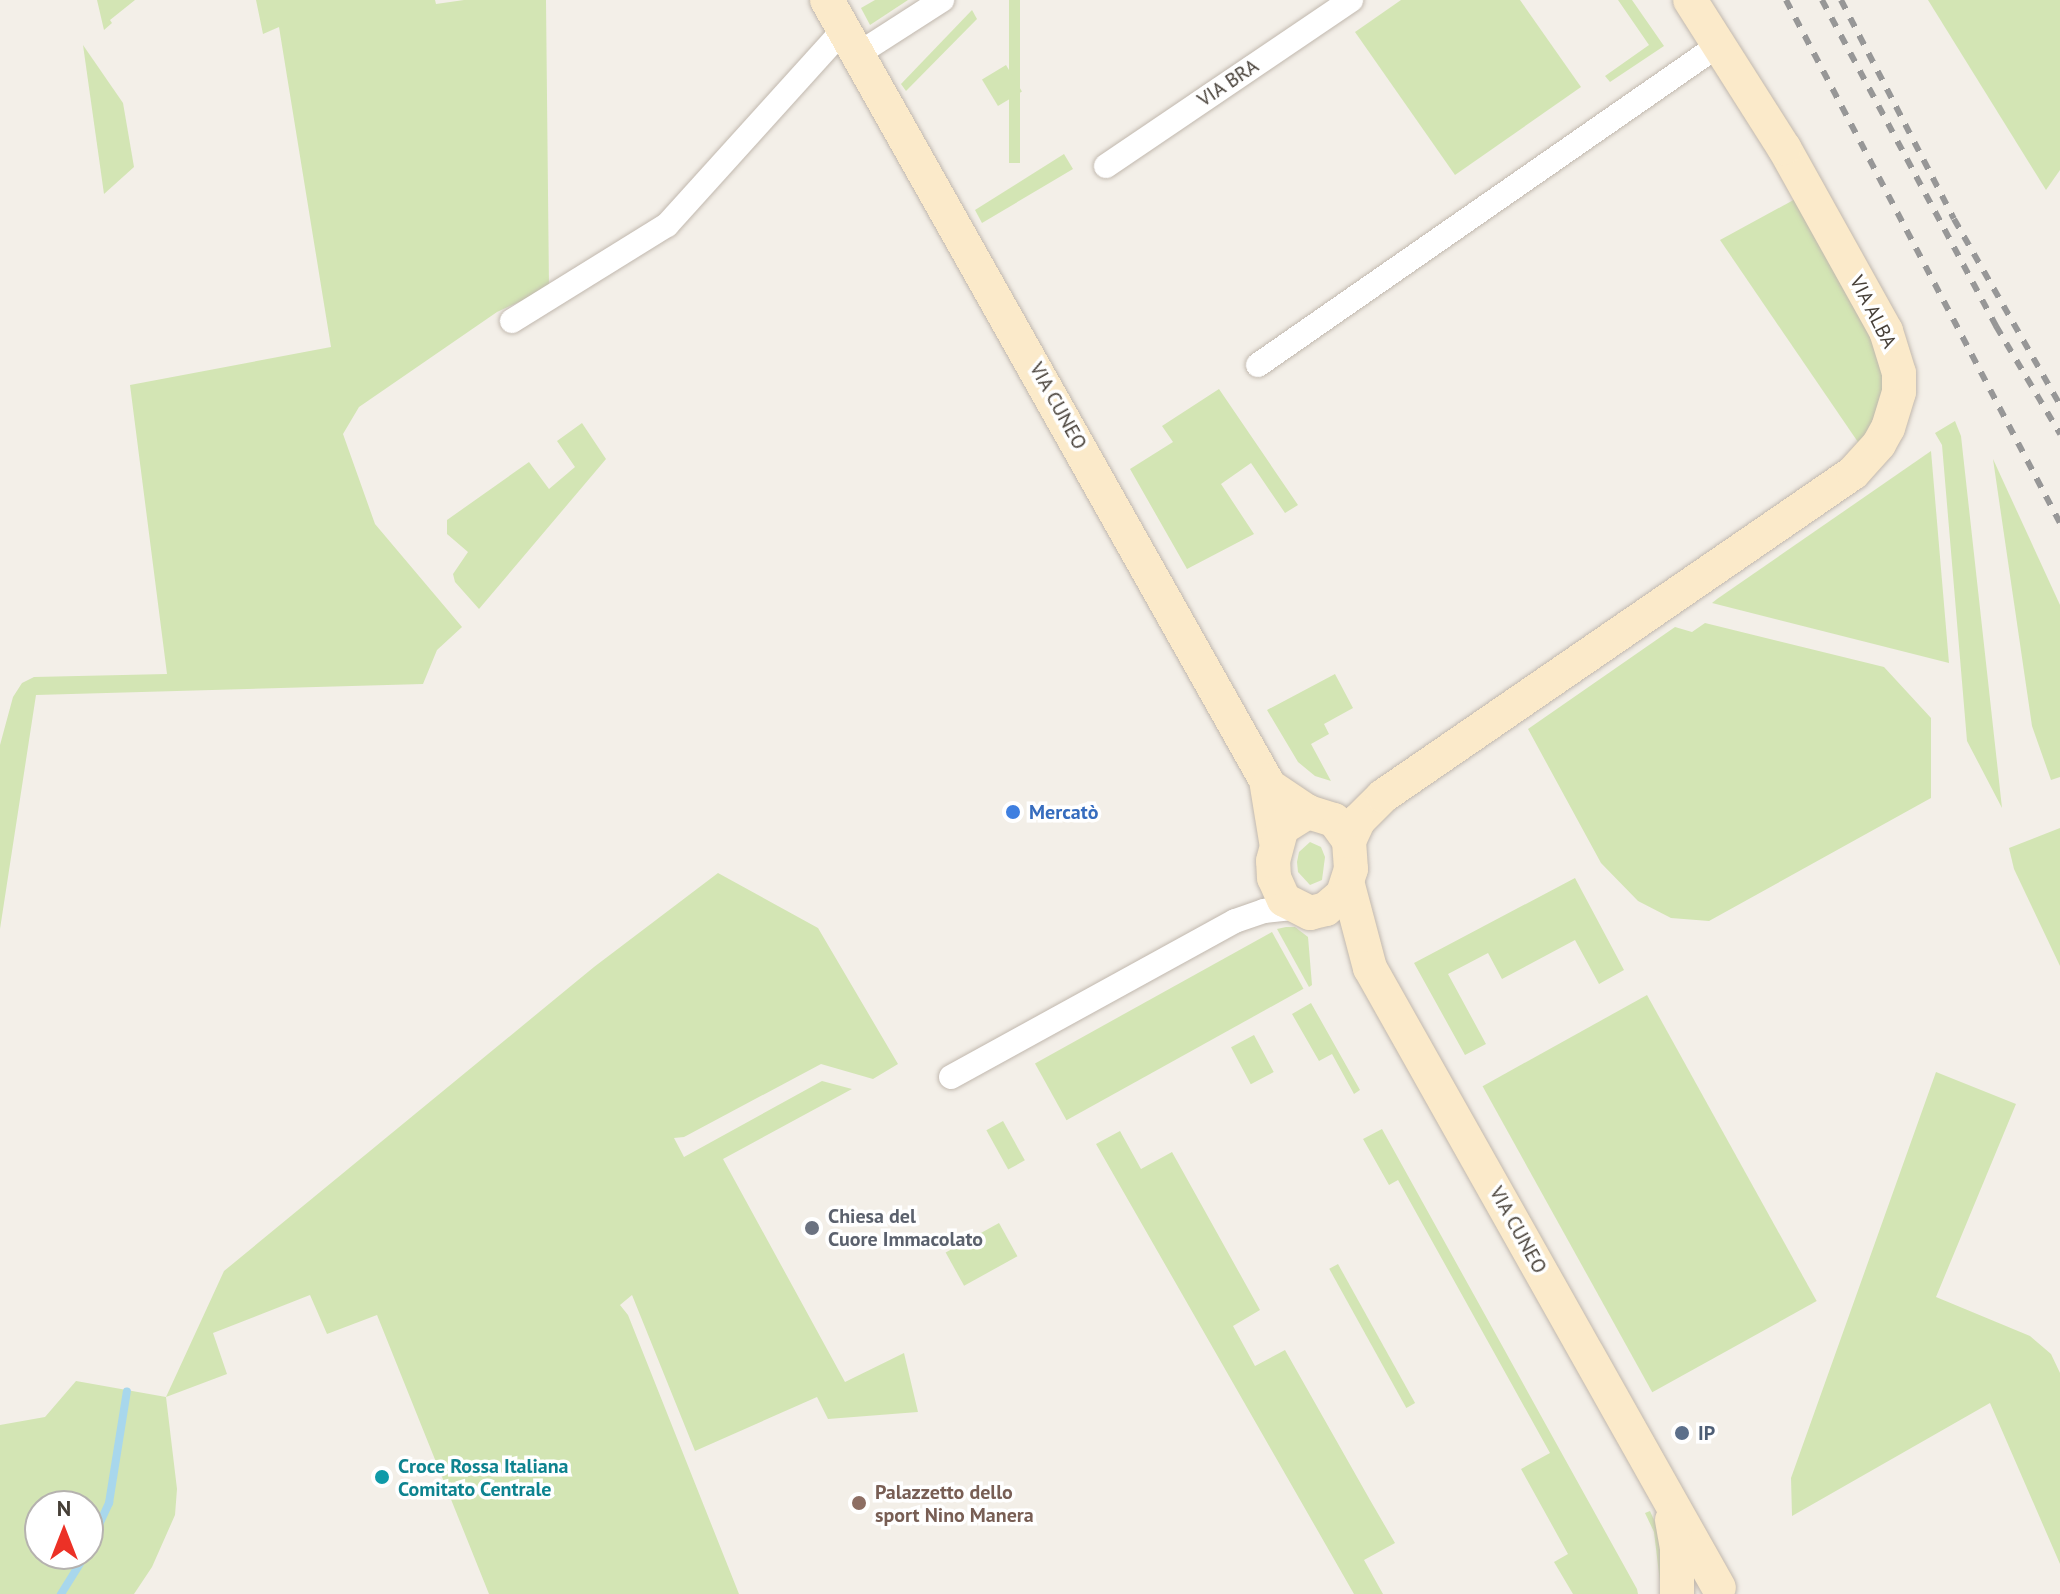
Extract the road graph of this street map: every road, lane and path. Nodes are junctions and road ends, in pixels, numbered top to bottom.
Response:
1 (827, 0) edge
2 (942, 0) edge
3 (1351, 0) edge
4 (1690, 0) edge
5 (851, 42) junction
6 (1720, 44) junction
7 (1106, 166) dead end
8 (512, 321) dead end
9 (1258, 365) dead end
10 (1268, 785) junction
11 (1383, 796) junction
12 (1315, 813) junction
13 (1276, 841) junction
14 (1349, 841) junction
15 (1274, 878) junction
16 (1348, 885) junction
17 (1302, 910) junction
18 (1235, 921) junction
19 (1370, 968) junction
20 (951, 1077) dead end
21 (1666, 1492) junction
22 (1725, 1591) edge
23 (1678, 1594) edge

1 - 5 main road, VIA CUNEO
2 - 5 street
3 - 7 street, VIA BRA
4 - 6 main road, VIA ALBA
5 - 8 street
5 - 10 main road, VIA CUNEO
6 - 9 street
6 - 11 main road, VIA ALBA
10 - 12 main road, VIA CUNEO
10 - 13 main road, VIA CUNEO
11 - 12 main road, VIA ALBA
11 - 14 main road, VIA ALBA
12 - 13 main road
12 - 14 main road, VIA CUNEO
13 - 15 main road, VIA CUNEO
14 - 16 main road, VIA CUNEO
15 - 17 main road, VIA CUNEO
15 - 18 street
16 - 17 main road
16 - 19 main road, VIA CUNEO
17 - 18 street
17 - 19 main road, VIA CUNEO
18 - 20 street
19 - 21 main road, VIA CUNEO
21 - 22 main road, VIA CUNEO
21 - 23 main road, VIA CUNEO
22 - 23 main road, VIA CUNEO

